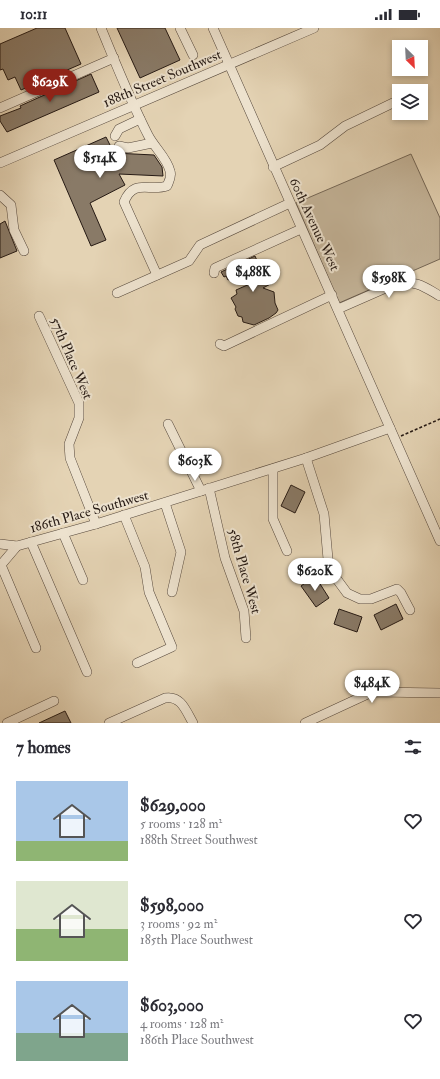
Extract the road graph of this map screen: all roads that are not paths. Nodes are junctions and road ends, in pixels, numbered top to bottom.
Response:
1 (101, 28) edge
2 (180, 28) edge
3 (213, 28) edge
4 (314, 28) edge
5 (193, 55) dead end
6 (114, 58) junction
7 (229, 64) junction
8 (392, 103) edge
9 (133, 106) junction
10 (0, 108) edge
11 (140, 119) junction
12 (114, 136) dead end
13 (152, 143) junction
14 (119, 146) dead end
15 (0, 163) edge
16 (273, 167) junction
17 (0, 195) edge
18 (290, 203) junction
19 (301, 229) junction
20 (24, 252) dead end
21 (214, 273) dead end
22 (158, 275) junction
23 (117, 293) dead end
24 (332, 295) junction
25 (440, 296) edge
26 (338, 309) junction
27 (38, 316) dead end
28 (220, 344) dead end
29 (168, 424) dead end
30 (390, 428) junction
31 (306, 458) junction
32 (273, 469) junction
33 (205, 490) junction
34 (165, 503) junction
35 (124, 516) junction
36 (96, 524) junction
37 (63, 534) junction
38 (439, 536) edge
39 (31, 542) junction
40 (0, 544) edge
41 (17, 546) junction
42 (287, 552) dead end
43 (0, 566) edge
44 (83, 580) dead end
45 (172, 592) dead end
46 (410, 610) dead end
47 (246, 638) dead end
48 (36, 648) dead end
49 (137, 663) dead end
50 (87, 672) dead end
51 (440, 693) edge
52 (54, 701) dead end
53 (7, 723) edge
54 (109, 723) edge
55 (193, 723) edge
56 (305, 723) edge

1 - 6 street
2 - 5 street
3 - 7 street, 60th Avenue West
4 - 7 street, 188th Street Southwest
6 - 9 street
6 - 10 street
7 - 9 street, 188th Street Southwest
7 - 16 street, 60th Avenue West
8 - 16 street
9 - 11 street
9 - 15 street, 188th Street Southwest
11 - 12 street
11 - 13 street
13 - 14 street
13 - 22 street
16 - 18 street, 60th Avenue West
17 - 20 street
18 - 19 street, 60th Avenue West
18 - 22 street
19 - 21 street
19 - 24 street, 60th Avenue West
22 - 23 street
24 - 26 street, 60th Avenue West
24 - 28 street
25 - 26 street
26 - 30 street, 60th Avenue West
27 - 36 street, 57th Place West
29 - 33 street, 58th Place West
30 - 31 street, 186th Place Southwest
30 - 38 street, 60th Avenue West
31 - 32 street, 186th Place Southwest
31 - 46 street
32 - 33 street, 186th Place Southwest
32 - 42 street
33 - 34 street, 186th Place Southwest
33 - 47 street, 58th Place West
34 - 35 street, 186th Place Southwest
34 - 45 street
35 - 36 street, 186th Place Southwest
35 - 49 street
36 - 37 street, 186th Place Southwest
37 - 39 street, 186th Place Southwest
37 - 44 street
39 - 41 street, 186th Place Southwest
39 - 50 street
40 - 41 street, 186th Place Southwest
41 - 43 street
43 - 48 street
51 - 56 street
52 - 53 street
54 - 55 street

